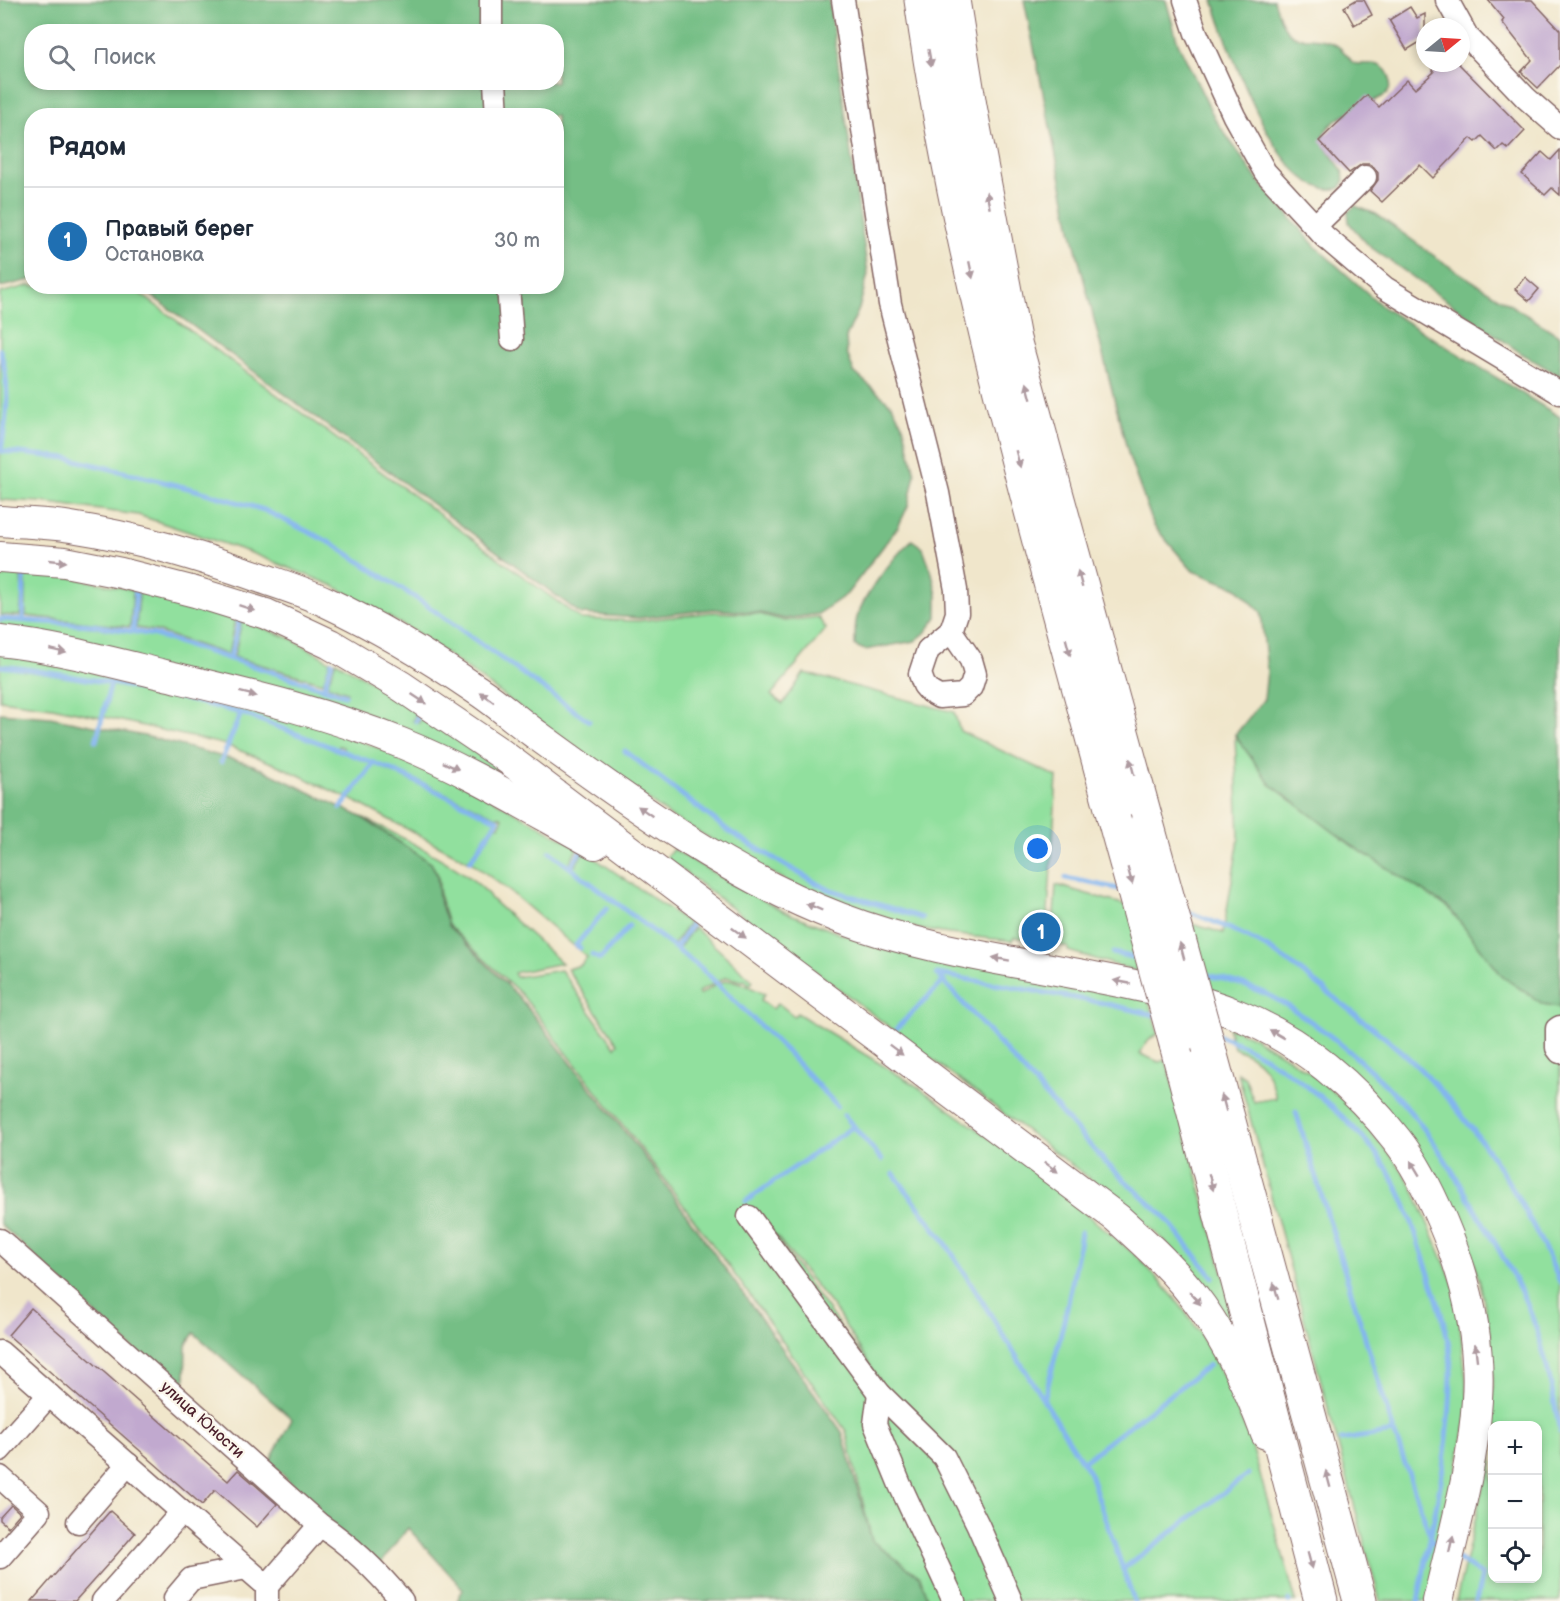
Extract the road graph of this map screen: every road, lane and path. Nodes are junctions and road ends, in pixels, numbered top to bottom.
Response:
1 (507, 0) edge
2 (843, 0) edge
3 (921, 0) edge
4 (952, 0) edge
5 (1185, 0) edge
6 (1447, 0) edge
7 (491, 16) edge
8 (495, 90) edge
9 (497, 108) edge
10 (1560, 128) edge
11 (1365, 177) dead end
12 (1315, 226) junction
13 (509, 294) edge
14 (512, 339) dead end
15 (1560, 393) edge
16 (0, 521) edge
17 (0, 557) edge
18 (951, 631) dead end
19 (0, 641) edge
20 (692, 898) junction
21 (1560, 1027) edge
22 (1560, 1052) edge
23 (749, 1217) dead end
24 (0, 1240) edge
25 (0, 1352) edge
26 (879, 1393) junction
27 (49, 1395) junction
28 (0, 1450) edge
29 (128, 1464) junction
30 (0, 1477) edge
31 (182, 1512) junction
32 (78, 1522) dead end
33 (1299, 1522) junction
34 (321, 1525) junction
35 (0, 1557) edge
36 (246, 1568) junction
37 (267, 1594) edge
38 (175, 1598) dead end
39 (103, 1601) edge
40 (402, 1601) edge
41 (954, 1601) edge
42 (1011, 1601) edge
43 (1321, 1601) edge
44 (1360, 1601) edge
45 (1438, 1601) edge

1 - 7 street
2 - 18 street
3 -> 33 highway, bridge
44 -> 4 highway, bridge
5 - 12 street
6 - 10 street
8 - 9 street
11 - 12 street
12 - 15 street
13 - 14 street
45 -> 16 main road
17 -> 20 main road
19 -> 20 main road
20 -> 33 main road
21 - 22 street
23 - 26 street
24 - 34 street, улица Юности
25 - 27 street
26 - 41 street
26 - 42 street
27 - 28 street
27 - 29 street
29 - 31 street
29 - 32 street
30 - 35 street
31 - 36 street
31 - 39 street
33 -> 43 highway
34 - 37 street
34 - 40 street, улица Юности
36 - 37 street
36 - 38 street

